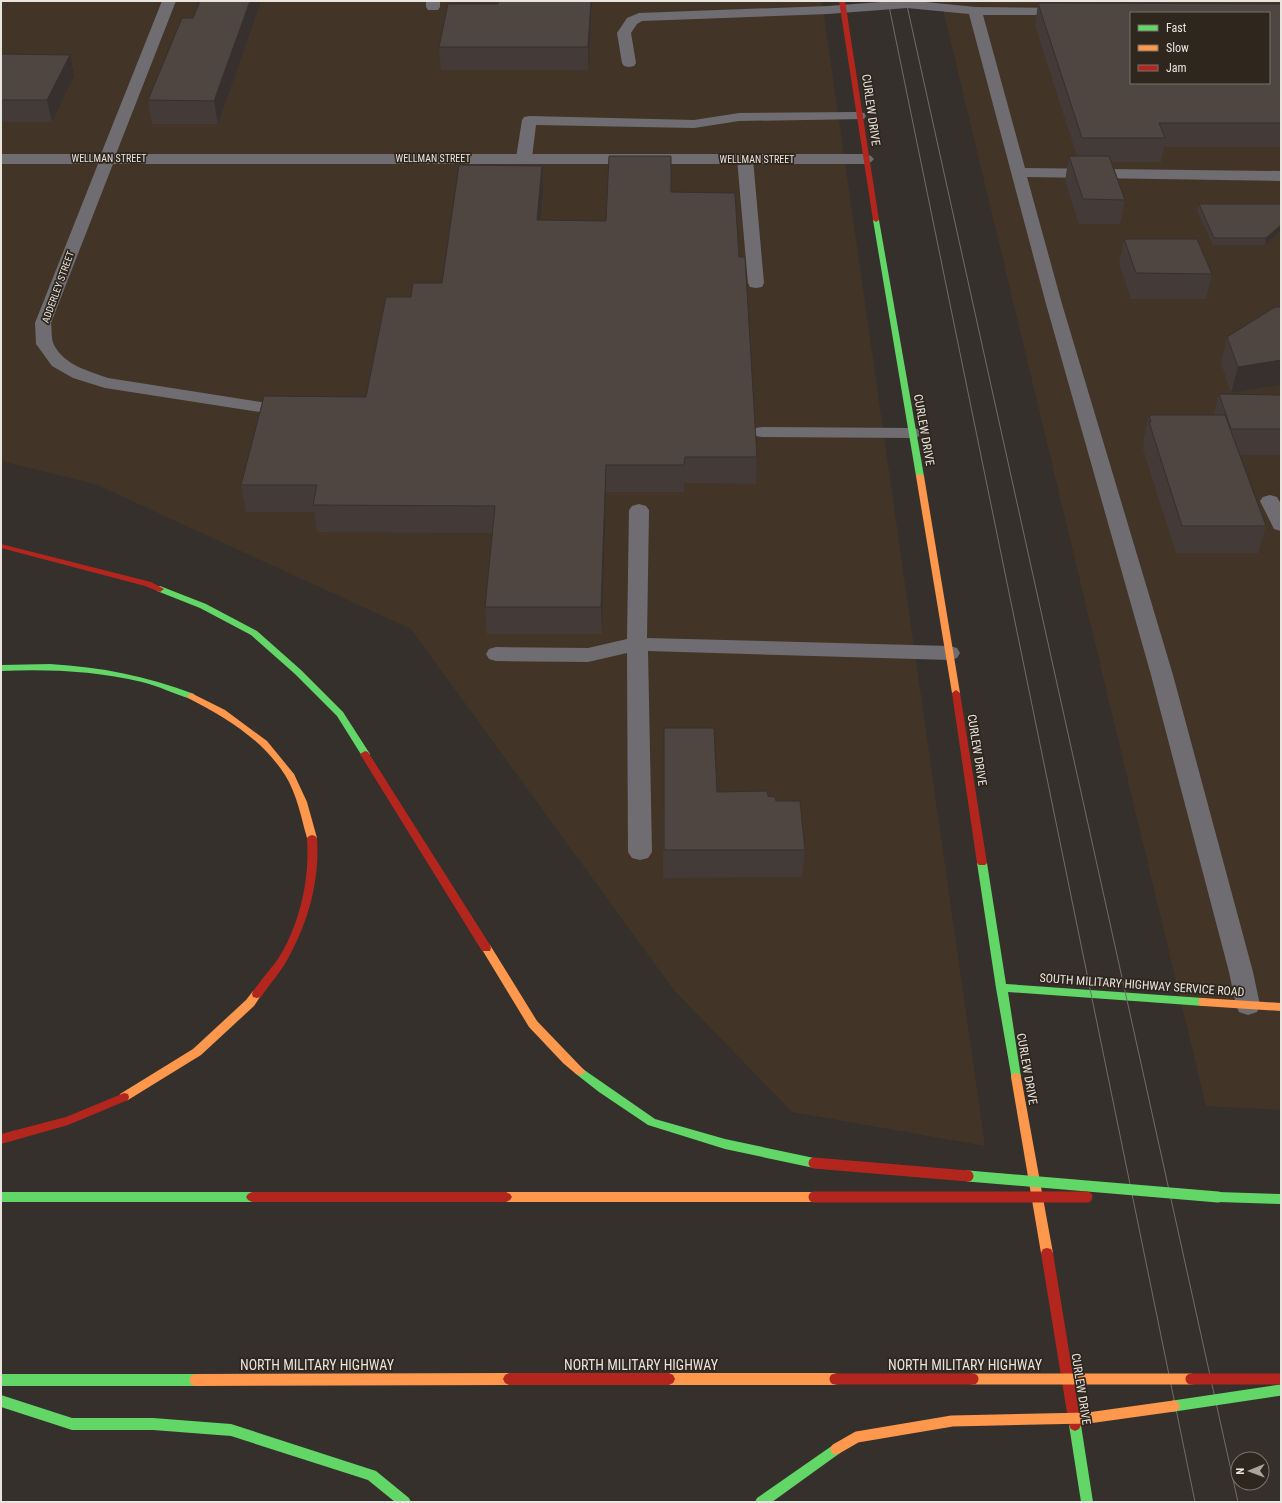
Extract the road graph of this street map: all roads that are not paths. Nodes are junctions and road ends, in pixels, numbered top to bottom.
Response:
1 (169, 1) edge
2 (843, 4) edge
3 (974, 10) junction
4 (1077, 11) edge
5 (629, 63) dead end
6 (859, 116) junction
7 (1, 158) edge
8 (107, 158) junction
9 (524, 158) junction
10 (745, 159) junction
11 (866, 159) junction
12 (1018, 172) junction
13 (1281, 176) edge
14 (756, 283) dead end
15 (301, 413) edge
16 (762, 432) dead end
17 (912, 433) junction
18 (1270, 501) dead end
19 (639, 510) dead end
20 (1281, 525) edge
21 (1, 546) edge
22 (637, 644) junction
23 (950, 653) junction
24 (496, 654) dead end
25 (1, 668) edge
26 (640, 852) dead end
27 (1001, 988) junction
28 (1248, 1005) junction
29 (1281, 1007) edge
30 (1, 1139) edge
31 (1, 1197) edge
32 (1218, 1197) junction
33 (1281, 1199) edge
34 (1281, 1379) edge
35 (1, 1380) edge
36 (1281, 1390) edge
37 (1, 1401) edge
38 (405, 1502) edge
39 (761, 1502) edge
40 (1087, 1502) edge

1 - 8 street, ADDERLEY STREET
2 - 3 street
2 - 5 street
2 - 6 main road, CURLEW DRIVE
3 - 4 street
3 - 12 street
6 - 9 street
6 - 11 main road, CURLEW DRIVE
7 - 8 street, WELLMAN STREET
8 - 9 street, WELLMAN STREET
8 - 15 street, ADDERLEY STREET
9 - 10 street, WELLMAN STREET
10 - 11 street, WELLMAN STREET
10 - 14 street
11 - 17 main road, CURLEW DRIVE
12 - 13 street
12 - 28 street
16 - 17 street
17 - 23 main road, CURLEW DRIVE
18 - 20 street
19 - 22 street
21 - 32 main road, bridge
22 - 23 street
22 - 24 street
22 - 26 street
23 - 27 main road, CURLEW DRIVE
25 - 30 main road
27 - 28 main road, SOUTH MILITARY HIGHWAY SERVICE ROAD
27 - 40 main road, CURLEW DRIVE
28 - 29 main road, SOUTH MILITARY HIGHWAY SERVICE ROAD
31 - 32 main road, bridge
32 - 33 main road
34 - 35 main road, NORTH MILITARY HIGHWAY, bridge
36 - 39 main road, bridge
37 - 38 main road

